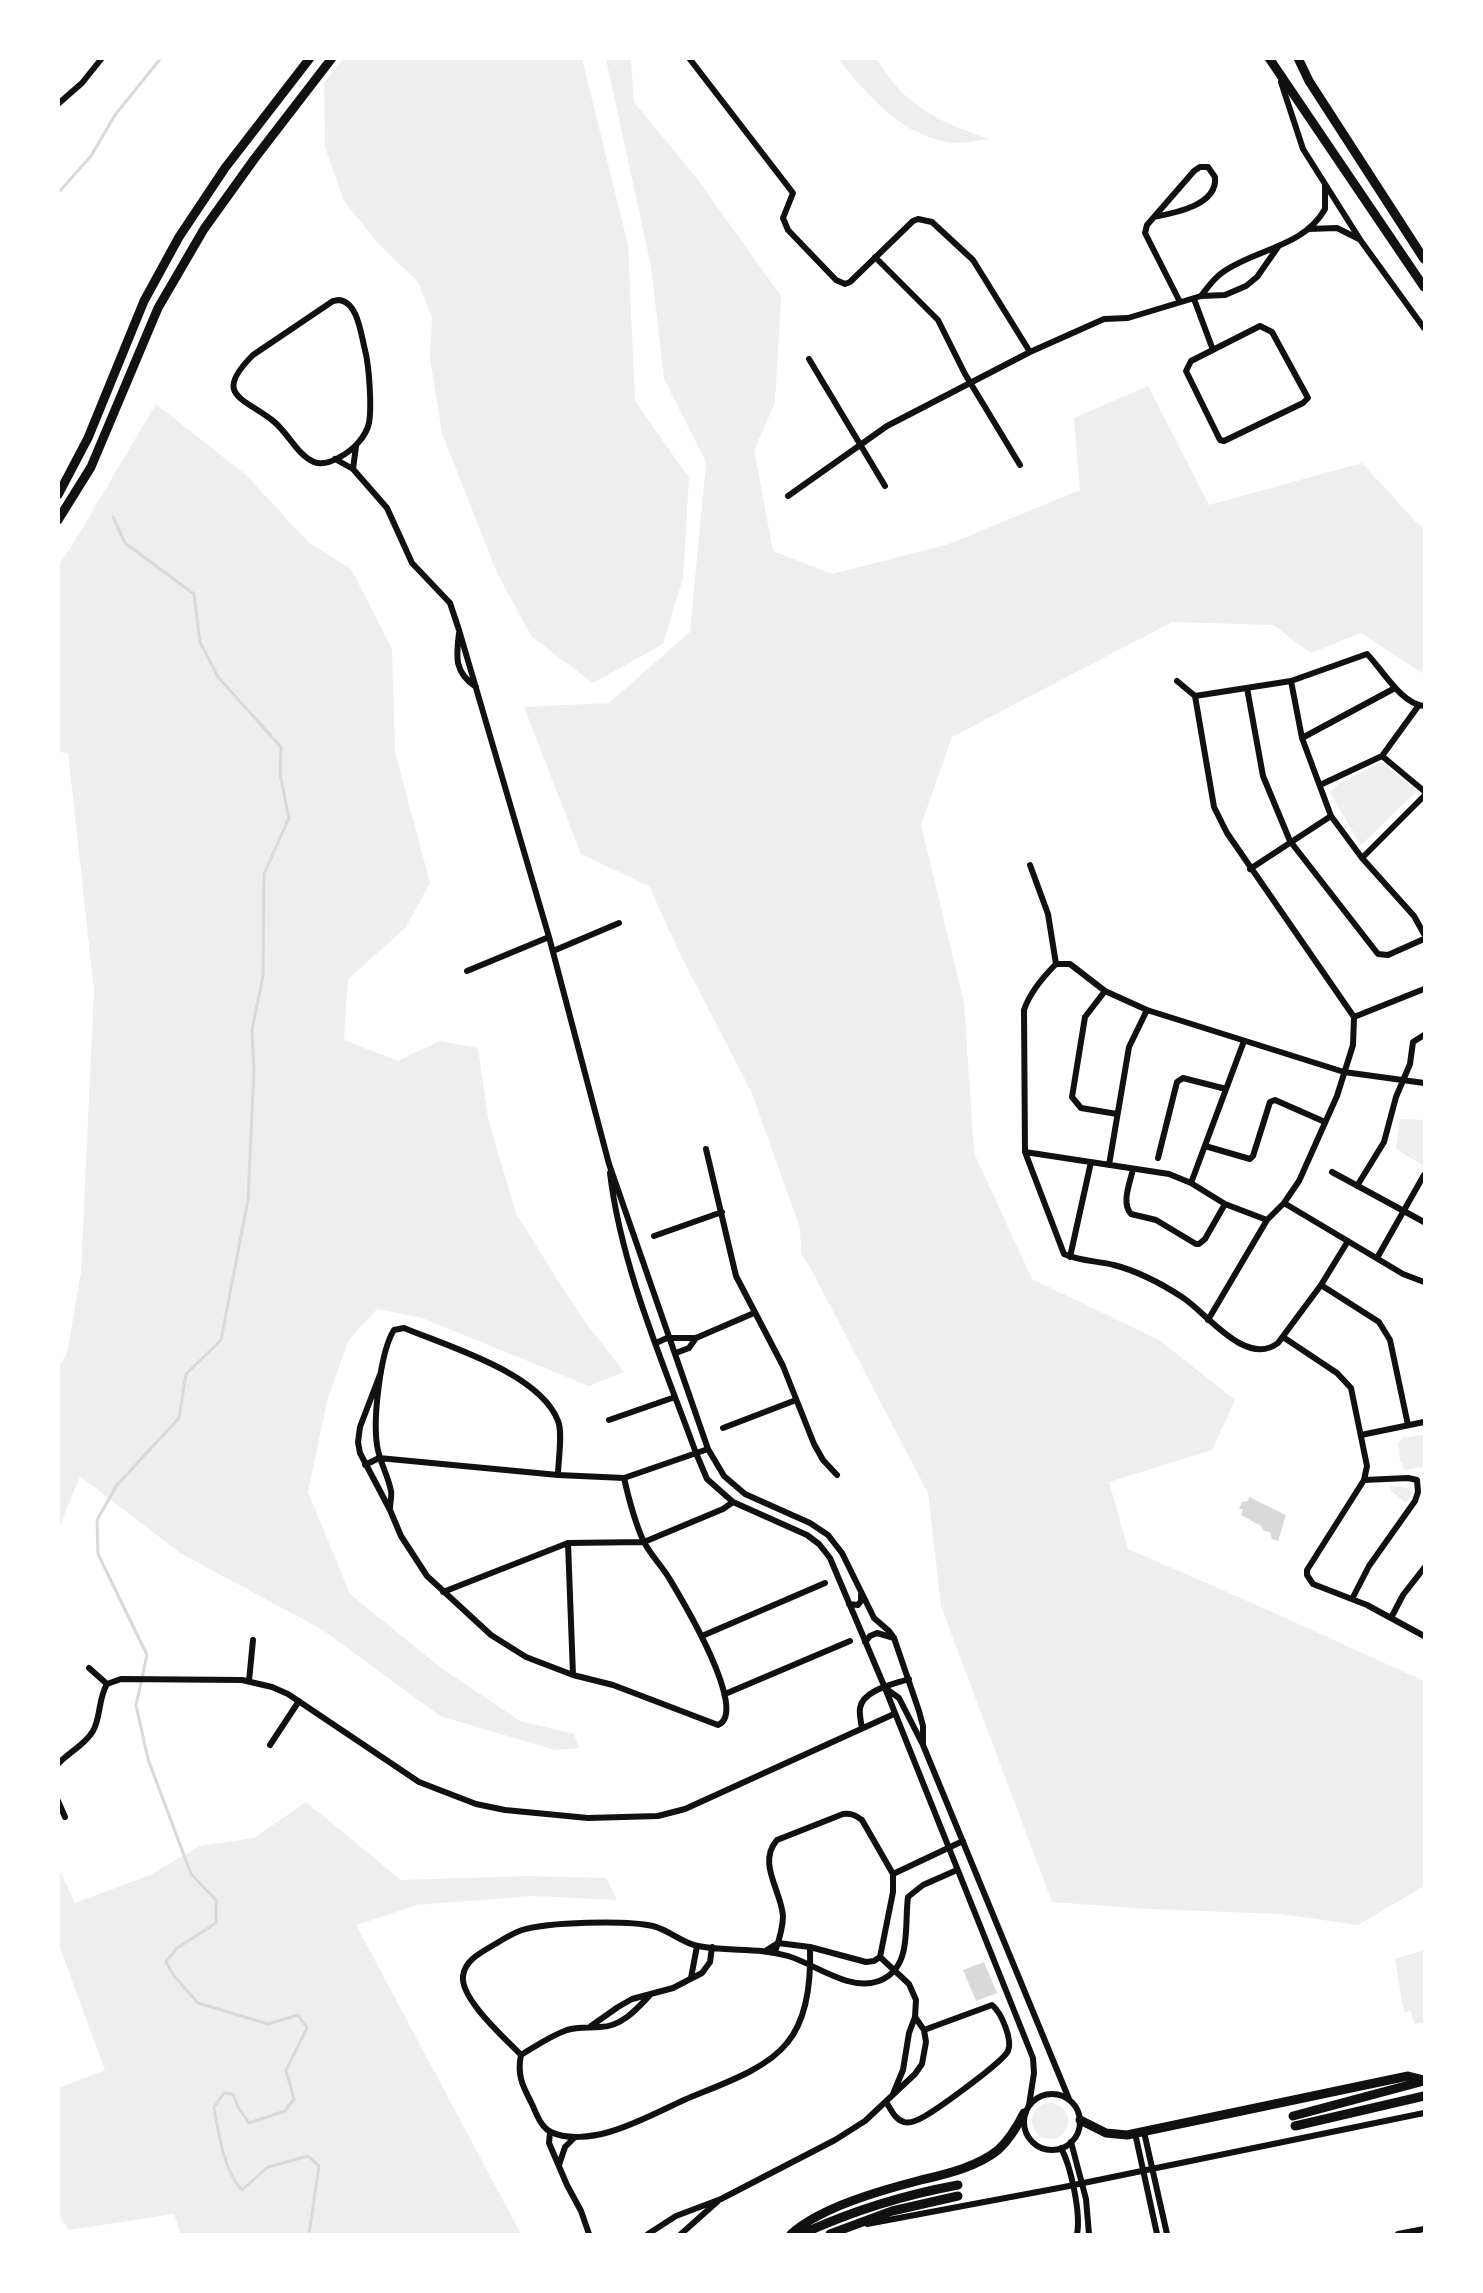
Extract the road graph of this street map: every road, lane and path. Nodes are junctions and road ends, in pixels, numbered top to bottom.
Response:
1 (102, 58) edge
2 (310, 58) edge
3 (333, 58) edge
4 (689, 58) edge
5 (1298, 58) edge
6 (1271, 61) edge
7 (58, 104) edge
8 (1325, 184) junction
9 (1154, 217) junction
10 (1308, 229) junction
11 (1361, 241) junction
12 (1278, 247) junction
13 (875, 257) junction
14 (1425, 259) edge
15 (1425, 287) edge
16 (1198, 298) junction
17 (1180, 302) junction
18 (1425, 328) edge
19 (1213, 350) junction
20 (1030, 352) junction
21 (809, 359) dead end
22 (970, 382) junction
23 (860, 445) junction
24 (356, 446) junction
25 (335, 459) junction
26 (1020, 465) dead end
27 (353, 469) junction
28 (885, 486) dead end
29 (58, 495) edge
30 (788, 496) dead end
31 (58, 520) edge
32 (459, 630) junction
33 (1177, 681) dead end
34 (1291, 681) junction
35 (476, 687) junction
36 (1247, 688) junction
37 (1395, 688) junction
38 (1195, 696) junction
39 (1422, 705) edge
40 (1302, 738) junction
41 (1382, 756) junction
42 (1320, 785) junction
43 (1424, 791) edge
44 (1331, 816) junction
45 (1290, 841) junction
46 (1362, 858) junction
47 (1030, 865) dead end
48 (1250, 869) junction
49 (619, 923) dead end
50 (1425, 934) edge
51 (549, 937) junction
52 (1425, 939) edge
53 (553, 951) junction
54 (1056, 964) junction
55 (467, 971) dead end
56 (1425, 988) edge
57 (1105, 991) junction
58 (1147, 1010) junction
59 (1354, 1017) junction
60 (1425, 1035) edge
61 (1245, 1041) junction
62 (1344, 1072) junction
63 (1403, 1080) junction
64 (1425, 1083) edge
65 (1226, 1089) junction
66 (1117, 1114) junction
67 (1325, 1122) junction
68 (1205, 1146) junction
69 (706, 1149) dead end
70 (1025, 1152) junction
71 (1158, 1158) dead end
72 (1091, 1162) junction
73 (609, 1164) junction
74 (1109, 1165) junction
75 (1133, 1169) junction
76 (1332, 1172) dead end
77 (1425, 1175) edge
78 (1191, 1183) junction
79 (1358, 1186) junction
80 (1284, 1203) junction
81 (1225, 1204) junction
82 (1404, 1211) junction
83 (722, 1212) junction
84 (1267, 1220) junction
85 (1425, 1222) edge
86 (654, 1236) dead end
87 (1348, 1241) junction
88 (1070, 1257) junction
89 (1377, 1258) junction
90 (1425, 1282) edge
91 (1321, 1285) junction
92 (754, 1313) junction
93 (1208, 1320) junction
94 (671, 1337) junction
95 (1283, 1337) junction
96 (696, 1338) junction
97 (656, 1343) junction
98 (676, 1353) junction
99 (381, 1372) junction
100 (675, 1397) junction
101 (796, 1400) junction
102 (609, 1420) dead end
103 (1425, 1422) edge
104 (1408, 1425) junction
105 (723, 1428) dead end
106 (1361, 1435) junction
107 (708, 1449) junction
108 (696, 1454) junction
109 (379, 1458) junction
110 (365, 1465) junction
111 (558, 1475) junction
112 (837, 1475) dead end
113 (624, 1478) junction
114 (1364, 1480) junction
115 (733, 1502) junction
116 (390, 1510) junction
117 (644, 1542) junction
118 (568, 1543) junction
119 (1425, 1568) edge
120 (825, 1583) dead end
121 (861, 1590) junction
122 (442, 1592) junction
123 (1352, 1599) junction
124 (849, 1604) junction
125 (1391, 1618) junction
126 (702, 1636) junction
127 (1425, 1636) edge
128 (894, 1638) junction
129 (253, 1640) dead end
130 (850, 1641) dead end
131 (866, 1642) junction
132 (88, 1668) dead end
133 (573, 1675) junction
134 (909, 1679) junction
135 (249, 1681) junction
136 (106, 1684) junction
137 (885, 1688) junction
138 (725, 1694) junction
139 (299, 1701) junction
140 (894, 1714) junction
141 (862, 1728) junction
142 (270, 1745) dead end
143 (923, 1745) junction
144 (58, 1764) edge
145 (58, 1801) edge
146 (65, 1817) dead end
147 (963, 1841) junction
148 (948, 1848) junction
149 (957, 1870) junction
150 (893, 1874) junction
151 (778, 1943) junction
152 (698, 1946) junction
153 (712, 1947) junction
154 (810, 1947) junction
155 (767, 1950) junction
156 (775, 1952) junction
157 (880, 1956) junction
158 (810, 1966) junction
159 (896, 1971) junction
160 (691, 1978) junction
161 (650, 1995) junction
162 (915, 2017) junction
163 (591, 2027) junction
164 (924, 2030) junction
165 (521, 2055) junction
166 (1425, 2080) edge
167 (892, 2096) junction
168 (1425, 2096) edge
169 (1069, 2099) junction
170 (886, 2102) junction
171 (1027, 2109) junction
172 (1425, 2113) edge
173 (1080, 2120) junction
174 (550, 2132) junction
175 (1140, 2135) junction
176 (574, 2138) junction
177 (1071, 2142) junction
178 (1062, 2151) junction
179 (559, 2165) junction
180 (1151, 2166) junction
181 (1143, 2167) junction
182 (1081, 2181) junction
183 (1071, 2183) junction
184 (958, 2185) dead end
185 (958, 2196) dead end
186 (721, 2199) junction
187 (843, 2229) junction
188 (1425, 2229) edge
189 (589, 2235) edge
190 (648, 2235) edge
191 (681, 2235) edge
192 (791, 2235) edge
193 (802, 2235) edge
194 (830, 2235) edge
195 (1077, 2235) edge
196 (1089, 2235) edge
197 (1157, 2235) edge
198 (1167, 2235) edge
199 (1398, 2235) edge

1 - 7 street
2 - 29 main road
3 - 31 main road
4 - 13 street
5 - 14 main road
6 - 8 street
6 - 15 main road
8 - 10 street
8 - 11 street
9 - 9 street
9 - 17 street
10 - 11 street
10 - 12 street
11 - 18 street
12 - 16 street
12 - 16 street
13 - 20 street
13 - 22 street
16 - 17 street
16 - 19 street
17 - 20 street
19 - 19 street
20 - 22 street
21 - 23 street
22 - 23 street
22 - 26 street
23 - 28 street
23 - 30 street
24 - 25 street
24 - 25 street
24 - 27 street
25 - 27 street
27 - 32 street
32 - 35 street
32 - 35 street
33 - 38 street
34 - 36 street
34 - 37 street
34 - 40 street
35 - 51 street
36 - 38 street
36 - 45 street
37 - 39 street
37 - 40 street
38 - 48 street
39 - 41 street
40 - 42 street
41 - 42 street
41 - 43 street
42 - 44 street
43 - 46 street
44 - 45 street
44 - 46 street
45 - 48 street
45 - 52 street
46 - 50 street
47 - 54 street
48 - 59 street
49 - 53 street
51 - 53 street
51 - 55 street
53 - 73 street
54 - 57 street
54 - 70 street
56 - 59 street
57 - 58 street
57 - 66 street
58 - 61 street
58 - 66 street
59 - 62 street
60 - 63 street
61 - 62 street
61 - 65 street
62 - 63 street
62 - 67 street
63 - 64 street
63 - 79 street
65 - 68 street
65 - 71 street
66 - 74 street
67 - 68 street
67 - 80 street
68 - 78 street
69 - 83 street
70 - 72 street
70 - 88 street
72 - 74 street
72 - 88 street
73 - 94 street
73 - 97 street
74 - 75 street
75 - 78 street
75 - 81 street
76 - 79 street
77 - 82 street
78 - 81 street
79 - 82 street
80 - 84 street
80 - 87 street
81 - 84 street
82 - 85 street
82 - 89 street
83 - 86 street
83 - 92 street
84 - 93 street
87 - 89 street
87 - 91 street
88 - 93 street
89 - 90 street
91 - 95 street
91 - 104 street
92 - 96 street
92 - 101 street
93 - 95 street
94 - 96 street
94 - 97 street
94 - 98 street
95 - 106 street
96 - 98 street
97 - 100 street
98 - 107 street
99 - 109 street
99 - 110 street
99 - 111 street
100 - 102 street
100 - 108 street
101 - 105 street
101 - 112 street
103 - 104 street
104 - 106 street
106 - 114 street
107 - 108 street
107 - 121 street
108 - 113 street
108 - 115 street
109 - 110 street
109 - 111 street
109 - 116 street
110 - 116 street
111 - 113 street
113 - 117 street
114 - 123 street
114 - 123 street
115 - 117 street
115 - 124 street
116 - 122 street
117 - 118 street
117 - 126 street
118 - 122 street
118 - 133 street
119 - 125 street
120 - 126 street
121 - 124 street
121 - 128 street
122 - 133 street
123 - 125 street
124 - 131 street
125 - 127 street
126 - 138 street
128 - 131 street
128 - 134 street
129 - 135 street
130 - 138 street
131 - 137 street
132 - 136 street
133 - 138 street
134 - 137 street
134 - 143 street
135 - 136 street
135 - 139 street
136 - 144 street
137 - 140 street
137 - 141 street
137 - 143 street
139 - 141 street
139 - 142 street
140 - 141 street
140 - 148 street
143 - 147 street
145 - 146 street
147 - 148 street
147 - 169 street
148 - 149 street
148 - 150 street
149 - 159 street
149 - 171 street
150 - 151 street
150 - 157 street
151 - 154 street
151 - 155 street
151 - 156 street
152 - 153 street
152 - 160 street
152 - 165 street
153 - 155 street
153 - 160 street
154 - 157 street
154 - 158 street
155 - 156 street
156 - 158 street
157 - 159 street
158 - 159 street
158 - 176 street
159 - 162 street
160 - 161 street
161 - 163 street
161 - 163 street
162 - 164 street
162 - 167 street
163 - 165 street
164 - 167 street
164 - 170 street
165 - 174 street
166 - 168 main road
166 - 175 main road
167 - 170 street
169 - 171 street
169 - 173 street
170 - 186 street
171 - 178 street
171 - 192 main road
172 - 180 street
173 - 175 main road
173 - 177 street
174 - 176 street
174 - 179 street
175 - 180 street
175 - 181 street
176 - 179 street
177 - 178 street
177 - 182 street
178 - 183 street
179 - 189 street
180 - 181 street
180 - 198 street
181 - 182 street
181 - 197 street
182 - 183 street
182 - 196 street
183 - 187 street
183 - 195 street
184 - 193 main road
185 - 187 main road
186 - 190 street
186 - 191 street
187 - 194 main road
188 - 199 street

